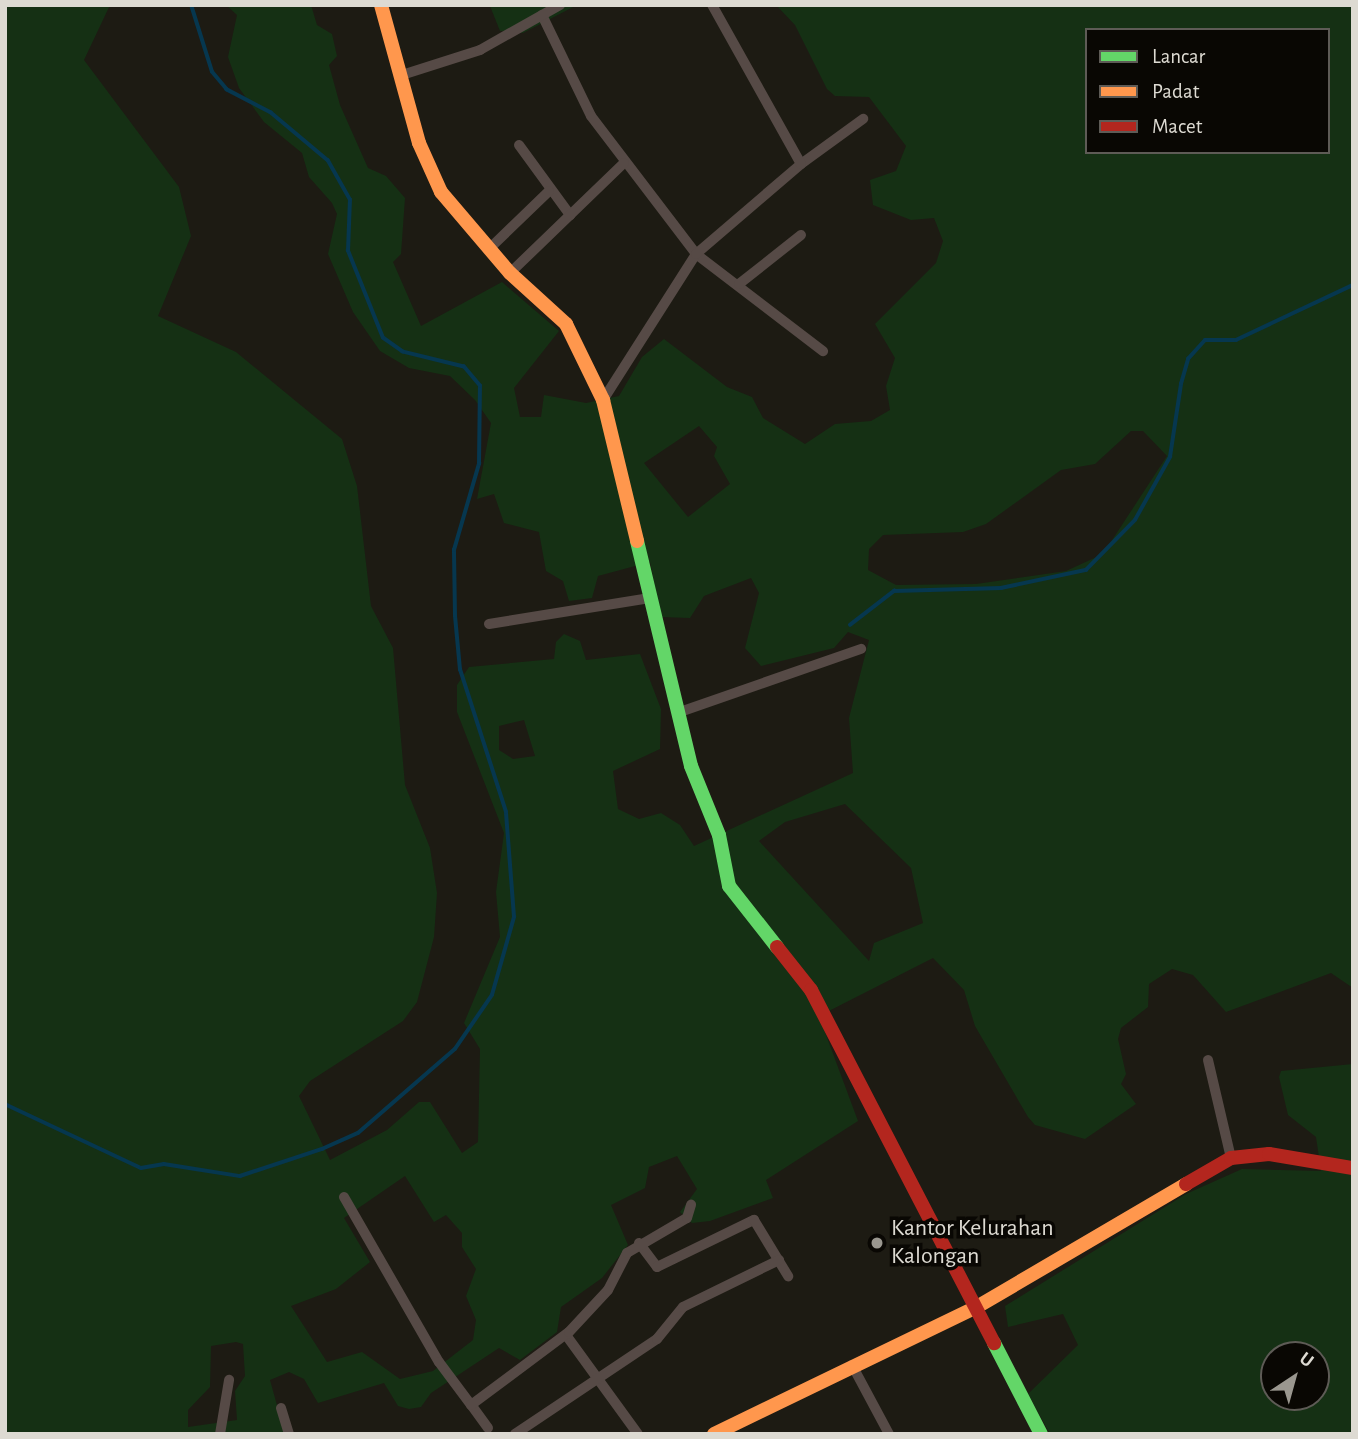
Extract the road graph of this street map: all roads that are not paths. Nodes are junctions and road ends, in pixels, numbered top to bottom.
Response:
1 (381, 5) edge
2 (559, 5) edge
3 (712, 5) edge
4 (542, 15) junction
5 (405, 74) junction
6 (863, 119) dead end
7 (519, 145) dead end
8 (624, 163) junction
9 (800, 164) junction
10 (549, 191) junction
11 (570, 215) junction
12 (801, 235) dead end
13 (489, 249) junction
14 (696, 254) junction
15 (510, 273) junction
16 (739, 284) junction
17 (823, 351) dead end
18 (603, 400) junction
19 (650, 598) junction
20 (489, 624) dead end
21 (861, 649) dead end
22 (677, 713) junction
23 (1208, 1060) dead end
24 (1231, 1158) junction
25 (1353, 1168) edge
26 (344, 1197) dead end
27 (691, 1205) dead end
28 (639, 1243) junction
29 (779, 1260) junction
30 (788, 1276) dead end
31 (975, 1308) junction
32 (566, 1335) junction
33 (852, 1365) junction
34 (596, 1374) junction
35 (229, 1380) dead end
36 (471, 1405) junction
37 (281, 1408) dead end
38 (486, 1432) edge
39 (220, 1434) edge
40 (289, 1434) edge
41 (515, 1434) edge
42 (638, 1434) edge
43 (714, 1434) edge
44 (889, 1434) edge
45 (1041, 1434) edge

1 - 5 street
2 - 4 street
3 - 9 street
4 - 5 street
4 - 8 street
5 - 13 street
6 - 9 street
7 - 10 street
8 - 11 street
8 - 14 street
9 - 14 street
10 - 11 street
10 - 13 street
11 - 15 street
12 - 16 street
13 - 15 street
14 - 16 street
14 - 18 street
15 - 18 street
16 - 17 street
18 - 19 street
19 - 20 street
19 - 22 street
21 - 22 street
22 - 31 street
23 - 24 street
24 - 25 street
24 - 31 street
26 - 36 street
27 - 28 street
28 - 29 street
28 - 32 street
29 - 30 street
29 - 34 street
31 - 33 street
31 - 45 street
32 - 34 street
32 - 36 street
33 - 43 street
33 - 44 street
34 - 41 street
34 - 42 street
35 - 39 street
36 - 38 street
37 - 40 street

